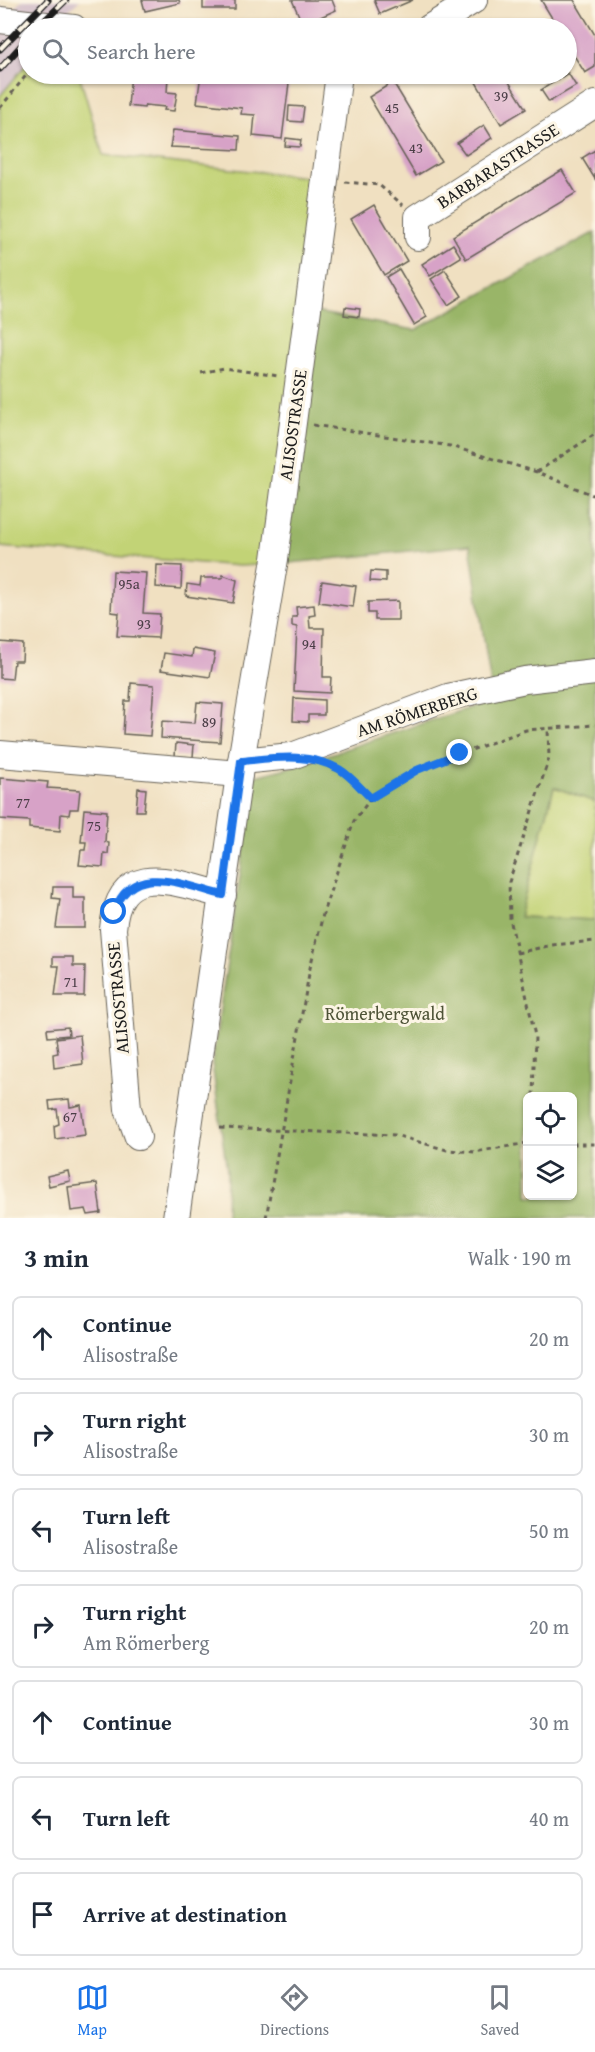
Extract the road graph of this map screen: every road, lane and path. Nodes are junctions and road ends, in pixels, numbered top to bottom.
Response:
1 (474, 0) edge
2 (445, 18) edge
3 (0, 20) edge
4 (18, 22) edge
5 (19, 84) edge
6 (338, 84) edge
7 (595, 104) edge
8 (0, 108) edge
9 (324, 181) junction
10 (418, 227) joint
11 (201, 373) dead end
12 (300, 380) junction
13 (294, 422) junction
14 (595, 434) edge
15 (537, 472) junction
16 (595, 496) edge
17 (595, 672) edge
18 (595, 725) edge
19 (548, 729) junction
20 (0, 754) edge
21 (324, 764) dead end
22 (240, 768) junction
23 (371, 798) junction
24 (223, 895) junction
25 (595, 941) edge
26 (516, 954) junction
27 (533, 1092) edge
28 (220, 1128) dead end
29 (282, 1129) junction
30 (138, 1137) dead end
31 (523, 1144) edge
32 (577, 1144) edge
33 (595, 1144) edge
34 (176, 1218) edge
35 (266, 1218) edge

1 - 2 street
3 - 4 street
5 - 8 path
6 - 9 street, ALISOSTRASSE
7 - 10 street, BARBARASTRASSE
9 - 10 path
9 - 12 street, ALISOSTRASSE
11 - 12 path
12 - 13 street, ALISOSTRASSE
13 - 15 path
13 - 22 street, ALISOSTRASSE
14 - 15 path
15 - 16 path
17 - 22 street, AM RÖMERBERG
18 - 19 path
19 - 23 path
19 - 26 path
20 - 22 street
21 - 23 path
22 - 24 street, ALISOSTRASSE
23 - 29 path
24 - 30 street, ALISOSTRASSE
24 - 34 street, ALISOSTRASSE
25 - 26 path
26 - 27 path
28 - 29 path
29 - 31 path
29 - 35 path
32 - 33 path

